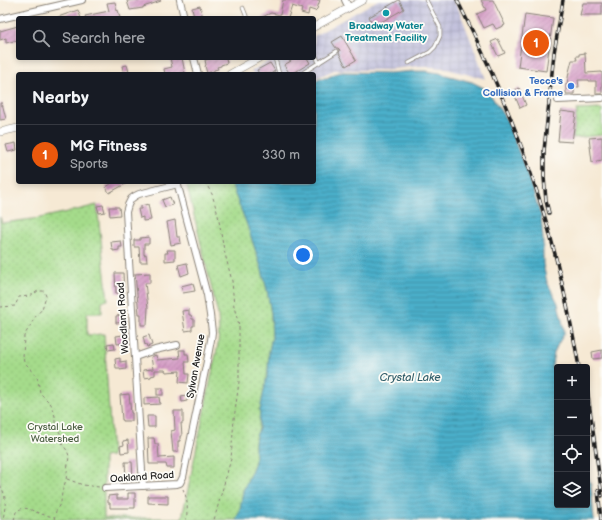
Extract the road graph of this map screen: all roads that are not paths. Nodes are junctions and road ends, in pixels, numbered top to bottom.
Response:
1 (82, 0) edge
2 (180, 0) edge
3 (345, 0) edge
4 (363, 0) edge
5 (426, 0) edge
6 (243, 8) dead end
7 (349, 8) junction
8 (184, 16) edge
9 (246, 16) edge
10 (0, 19) edge
11 (316, 26) edge
12 (337, 52) dead end
13 (316, 55) edge
14 (194, 60) edge
15 (255, 60) edge
16 (276, 60) edge
17 (319, 62) junction
18 (409, 63) dead end
19 (198, 72) edge
20 (234, 72) edge
21 (278, 72) edge
22 (304, 72) edge
23 (602, 98) edge
24 (558, 100) dead end
25 (16, 128) edge
26 (0, 132) edge
27 (175, 184) edge
28 (178, 184) edge
29 (177, 345) dead end
30 (135, 357) junction
31 (180, 483) joint
32 (143, 486) junction
33 (105, 488) road end

1 - 10 street
2 - 8 street
3 - 7 street
4 - 7 street
5 - 18 lane
6 - 9 lane
7 - 11 street
12 - 17 lane
13 - 17 lane
14 - 19 street
15 - 20 street
16 - 21 lane
17 - 22 lane
23 - 24 street
25 - 26 street
27 - 30 street, Woodland Road
28 - 31 street, Sylvan Avenue
29 - 30 street
30 - 32 street, Woodland Road
31 - 32 street, Oakland Road
32 - 33 street, Oakland Road

